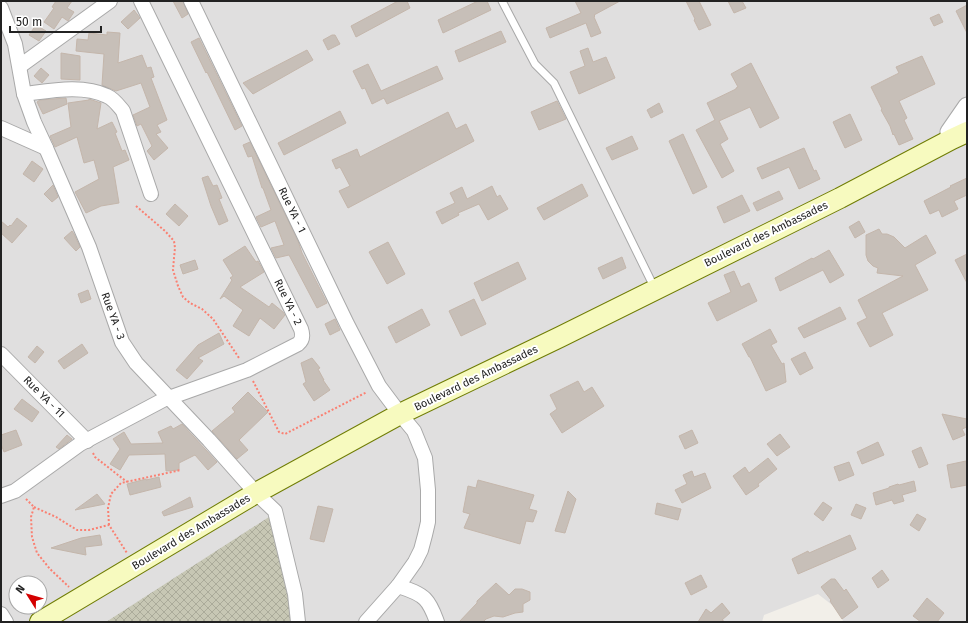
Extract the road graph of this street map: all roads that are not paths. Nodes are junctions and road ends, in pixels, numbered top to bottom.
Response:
1 (110, 1) edge
2 (141, 1) edge
3 (191, 1) edge
4 (502, 1) edge
5 (1, 8) edge
6 (20, 66) junction
7 (24, 94) junction
8 (967, 106) edge
9 (967, 120) edge
10 (1, 128) edge
11 (956, 134) edge
12 (46, 148) junction
13 (151, 194) dead end
14 (655, 289) junction
15 (1, 354) edge
16 (169, 398) junction
17 (400, 414) junction
18 (87, 441) junction
19 (256, 493) junction
20 (1, 496) edge
21 (398, 586) junction
22 (1, 614) edge
23 (6, 622) edge
24 (40, 622) edge
25 (298, 622) edge
26 (366, 622) edge
27 (437, 622) edge

1 - 6 street
2 - 16 street, Rue YA - 2
3 - 17 street, Rue YA - 1
4 - 14 lane
5 - 6 street, Rue YA - 3
6 - 7 street, Rue YA - 3
7 - 12 street, Rue YA - 3
7 - 13 street
8 - 11 street
9 - 11 main road, Boulevard des Ambassades
10 - 12 street
11 - 14 main road, Boulevard des Ambassades
12 - 16 street, Rue YA - 3
14 - 17 main road, Boulevard des Ambassades
15 - 18 street, Rue YA - 11
16 - 18 street, Rue YA - 2
16 - 19 street, Rue YA - 3
17 - 19 main road, Boulevard des Ambassades
17 - 21 street, Rue YA - 1
18 - 20 street, Rue YA - 2
19 - 24 main road, Boulevard des Ambassades
19 - 25 street, Rue YA - 3
21 - 26 street, Rue YA - 1
21 - 27 street
22 - 23 street

